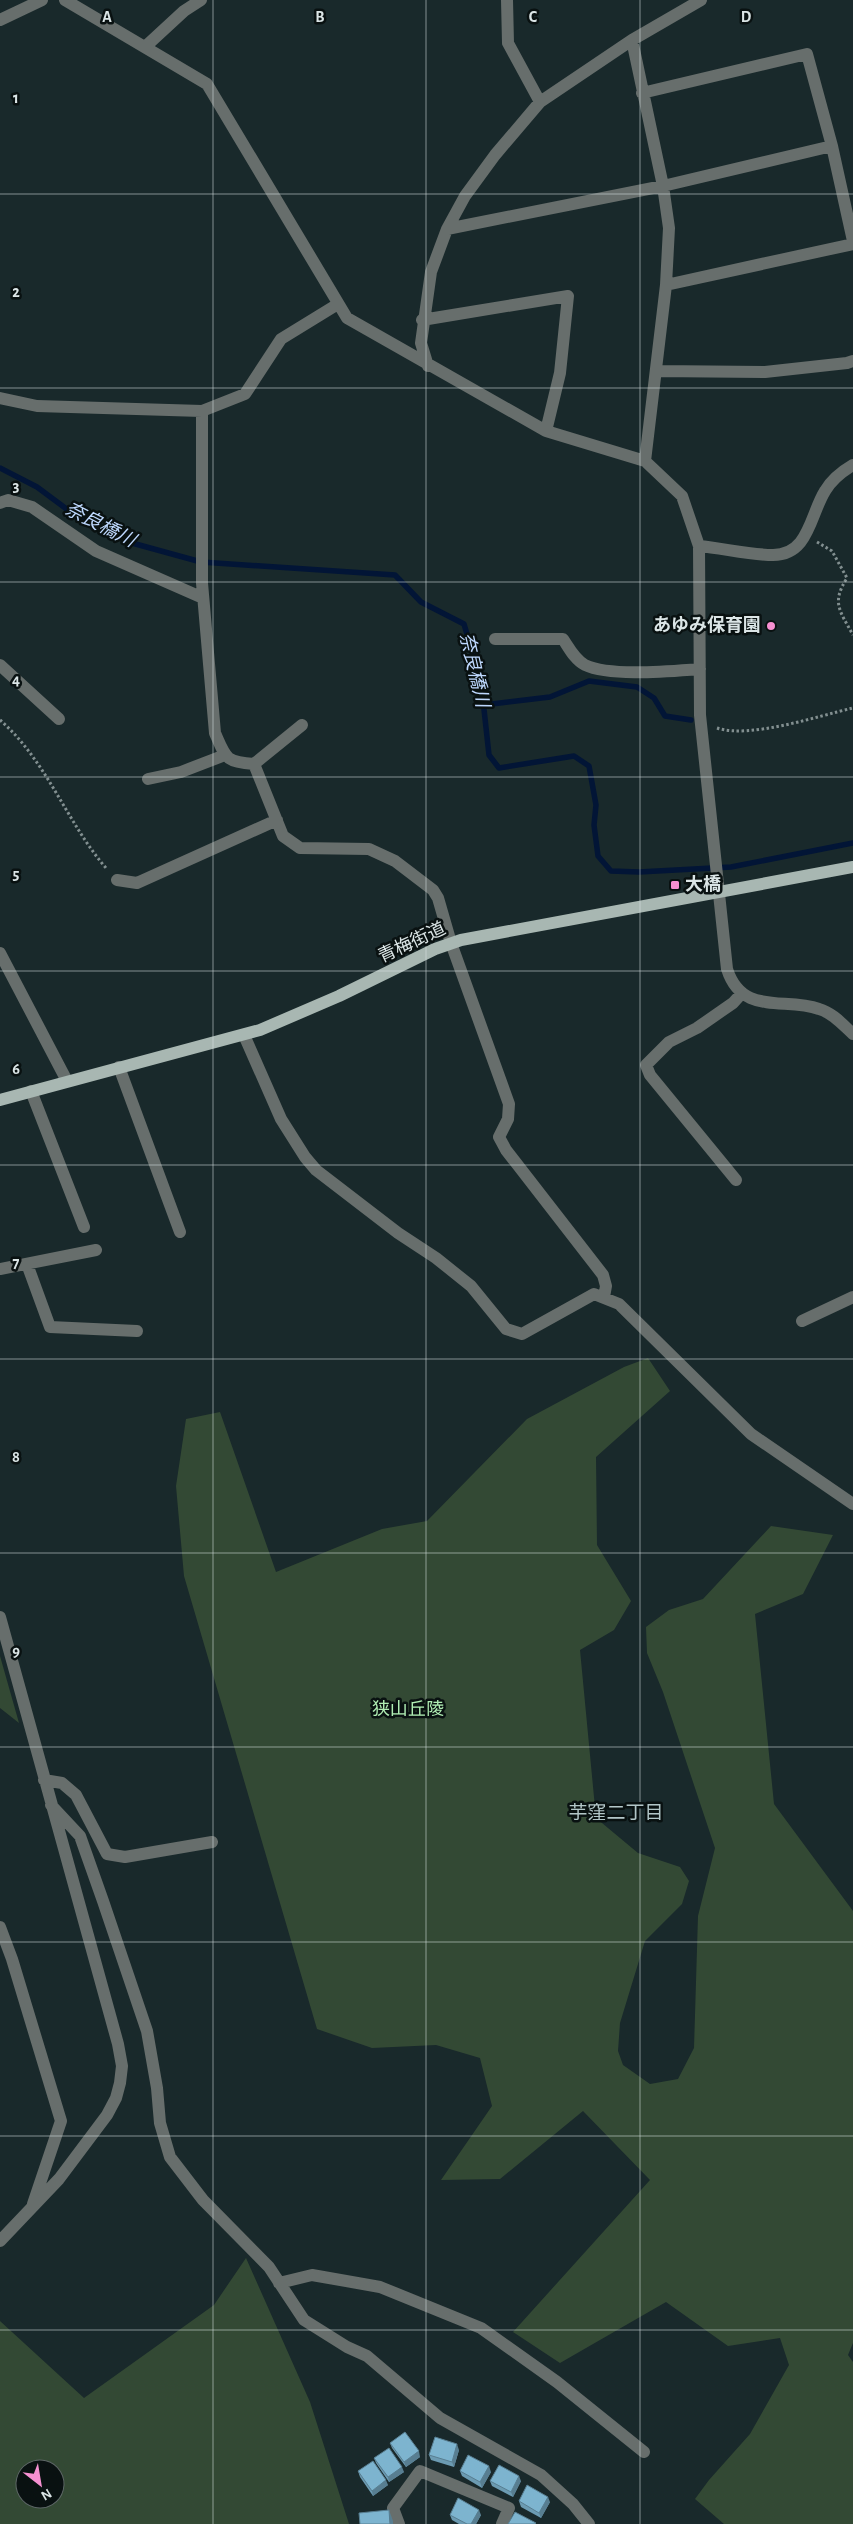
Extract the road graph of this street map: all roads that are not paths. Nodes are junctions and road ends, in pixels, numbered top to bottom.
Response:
1 (42, 0) edge
2 (65, 0) edge
3 (201, 0) edge
4 (507, 0) edge
5 (701, 0) edge
6 (0, 20) edge
7 (632, 40) junction
8 (145, 48) junction
9 (642, 93) junction
10 (540, 102) junction
11 (832, 146) junction
12 (663, 186) junction
13 (447, 229) junction
14 (853, 243) edge
15 (666, 284) junction
16 (338, 304) junction
17 (422, 320) junction
18 (853, 360) edge
19 (428, 366) junction
20 (656, 371) junction
21 (0, 398) edge
22 (202, 411) junction
23 (546, 431) junction
24 (645, 461) junction
25 (853, 465) edge
26 (0, 503) edge
27 (700, 546) junction
28 (203, 598) junction
29 (495, 639) dead end
30 (0, 665) edge
31 (700, 669) junction
32 (59, 719) dead end
33 (302, 725) dead end
34 (225, 755) junction
35 (254, 764) junction
36 (148, 779) dead end
37 (277, 820) junction
38 (853, 867) edge
39 (117, 880) road end
40 (719, 892) junction
41 (451, 943) junction
42 (0, 953) edge
43 (742, 994) junction
44 (853, 1034) edge
45 (244, 1035) junction
46 (119, 1067) junction
47 (68, 1080) junction
48 (31, 1091) junction
49 (0, 1100) edge
50 (736, 1180) dead end
51 (84, 1227) dead end
52 (180, 1232) dead end
53 (96, 1250) dead end
54 (27, 1264) junction
55 (0, 1269) edge
56 (604, 1297) junction
57 (853, 1297) edge
58 (802, 1321) dead end
59 (137, 1330) dead end
60 (853, 1504) edge
61 (0, 1618) edge
62 (44, 1780) junction
63 (51, 1805) junction
64 (212, 1842) dead end
65 (0, 1927) edge
66 (6, 1959) edge
67 (32, 2206) junction
68 (0, 2240) edge
69 (279, 2283) junction
70 (644, 2452) dead end
71 (399, 2524) edge
72 (502, 2524) edge
73 (588, 2524) edge

1 - 6 street
2 - 8 street
3 - 8 street
4 - 10 street
5 - 7 street
7 - 9 street
7 - 10 street
8 - 16 street
9 - 11 street
9 - 12 street
10 - 13 street
11 - 12 street
11 - 14 street
12 - 13 street
12 - 15 street
13 - 17 street
14 - 15 street
15 - 20 street
16 - 19 street
16 - 22 street
17 - 19 street
17 - 23 street
18 - 20 street
19 - 23 street
20 - 24 street
21 - 22 street
22 - 28 street
23 - 24 street
24 - 27 street
25 - 27 street
26 - 28 street
27 - 31 street
28 - 34 street
29 - 31 street
30 - 32 street
31 - 40 street
33 - 35 street
34 - 35 street
34 - 36 street
35 - 37 street
37 - 39 street
37 - 41 street
38 - 40 main road, 青梅街道
40 - 41 main road, 青梅街道
40 - 43 street
41 - 45 main road, 青梅街道
41 - 56 street
42 - 47 street
43 - 44 street
43 - 50 street
45 - 46 main road, 青梅街道
45 - 56 street
46 - 47 main road, 青梅街道
46 - 52 street
47 - 48 main road, 青梅街道
48 - 49 main road, 青梅街道
48 - 51 street
53 - 54 street
54 - 55 street
54 - 59 street
56 - 60 street
57 - 58 street
61 - 62 street
62 - 63 street
62 - 64 street
63 - 67 street
63 - 69 street
65 - 66 street
66 - 67 street
67 - 68 street
69 - 70 street
69 - 73 street
71 - 72 street

